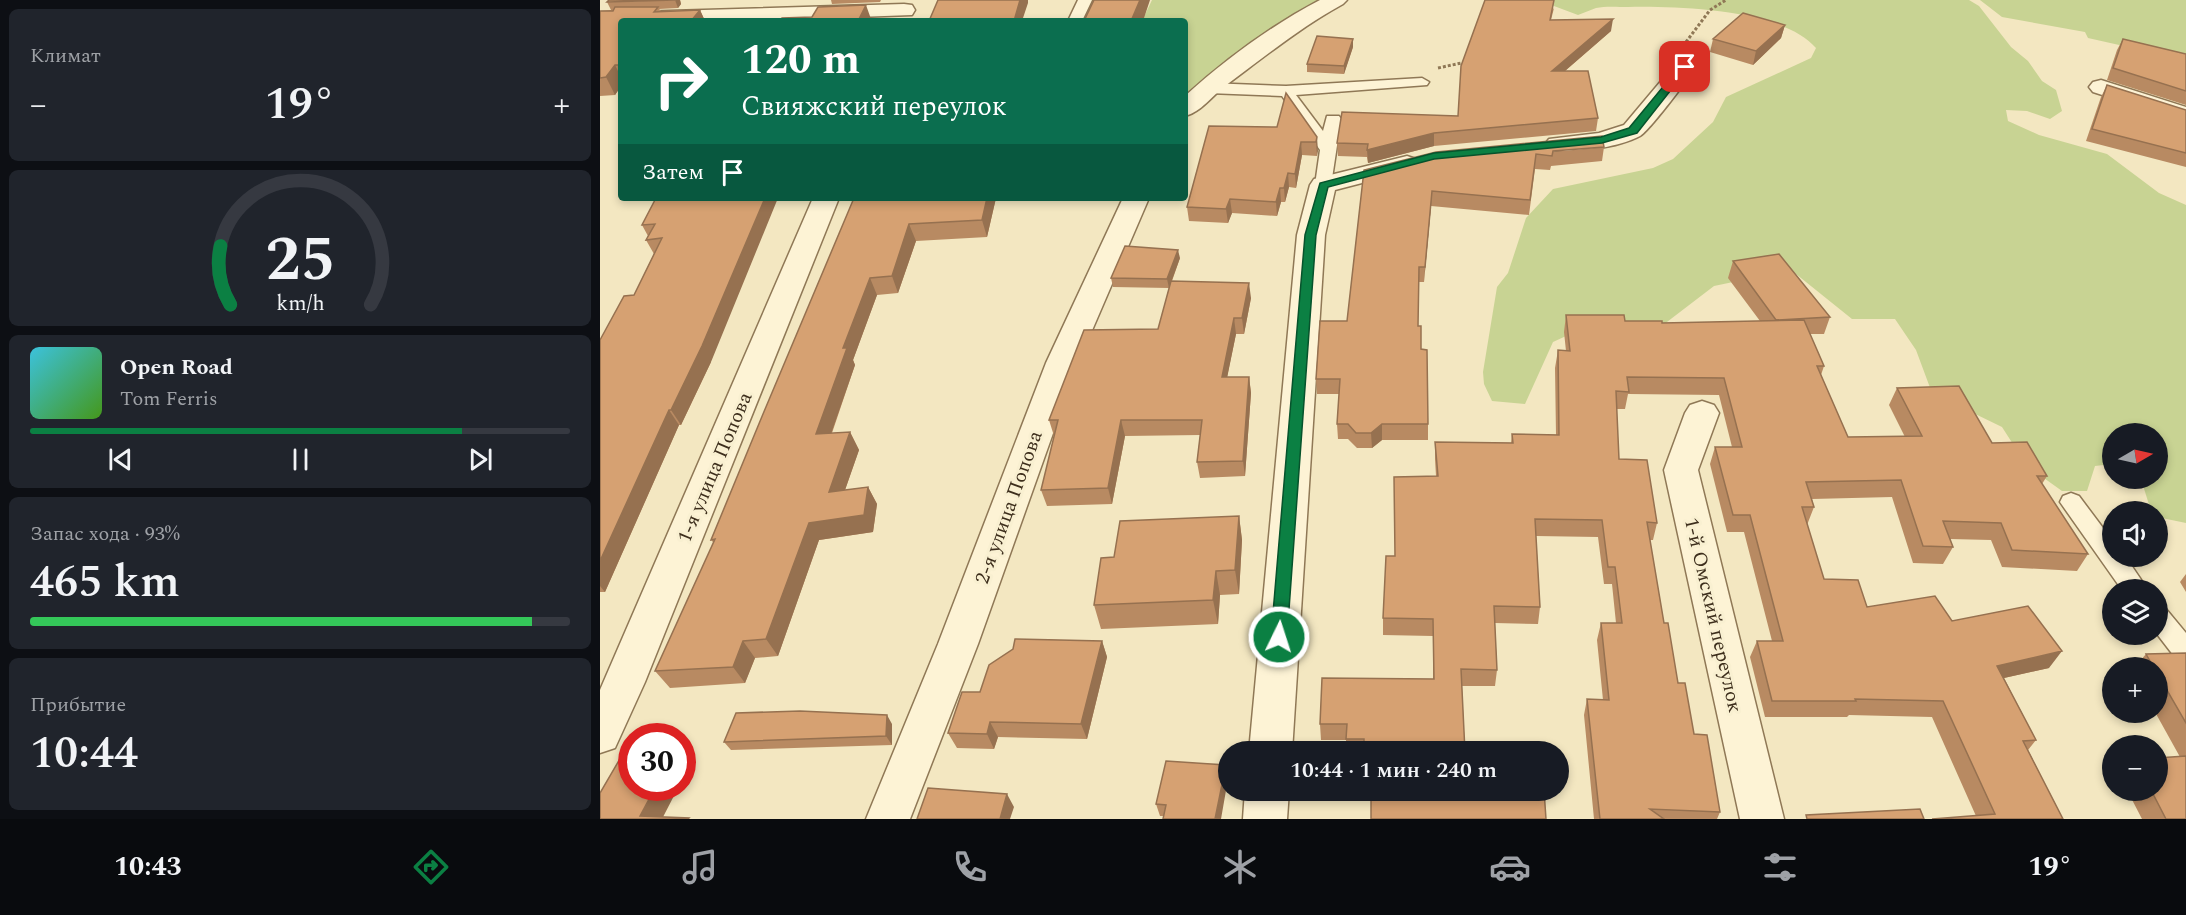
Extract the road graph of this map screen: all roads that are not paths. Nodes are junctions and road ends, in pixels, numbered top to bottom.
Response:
1 (1085, 0) edge
2 (1336, 0) edge
3 (904, 10) edge
4 (618, 18) edge
5 (634, 18) edge
6 (1076, 18) edge
7 (600, 19) edge
8 (1685, 67) road end
9 (1422, 82) dead end
10 (2101, 87) dead end
11 (1208, 88) junction
12 (1286, 91) junction
13 (1188, 106) edge
14 (2186, 116) edge
15 (1333, 119) dead end
16 (1531, 146) edge
17 (1328, 149) junction
18 (1434, 156) edge
19 (1323, 185) junction
20 (825, 201) edge
21 (1135, 201) edge
22 (1702, 413) dead end
23 (2071, 502) dead end
24 (2128, 579) edge
25 (2168, 630) edge
26 (2186, 652) edge
27 (613, 683) edge
28 (600, 734) edge
29 (1271, 741) edge
30 (1266, 801) edge
31 (888, 819) edge
32 (1265, 819) edge
33 (1762, 819) edge

1 - 6 lane
2 - 11 street
3 - 5 street
4 - 7 street
8 - 16 street
9 - 12 lane
10 - 14 street
11 - 12 lane
11 - 13 street
12 - 17 lane
15 - 17 lane
17 - 19 lane
18 - 19 street
19 - 29 street
20 - 27 street, 1-я улица Попова
21 - 31 street, 2-я улица Попова
22 - 33 street, 1-й Омский переулок
23 - 24 lane
25 - 26 lane
27 - 28 street, 1-я улица Попова
30 - 32 street

